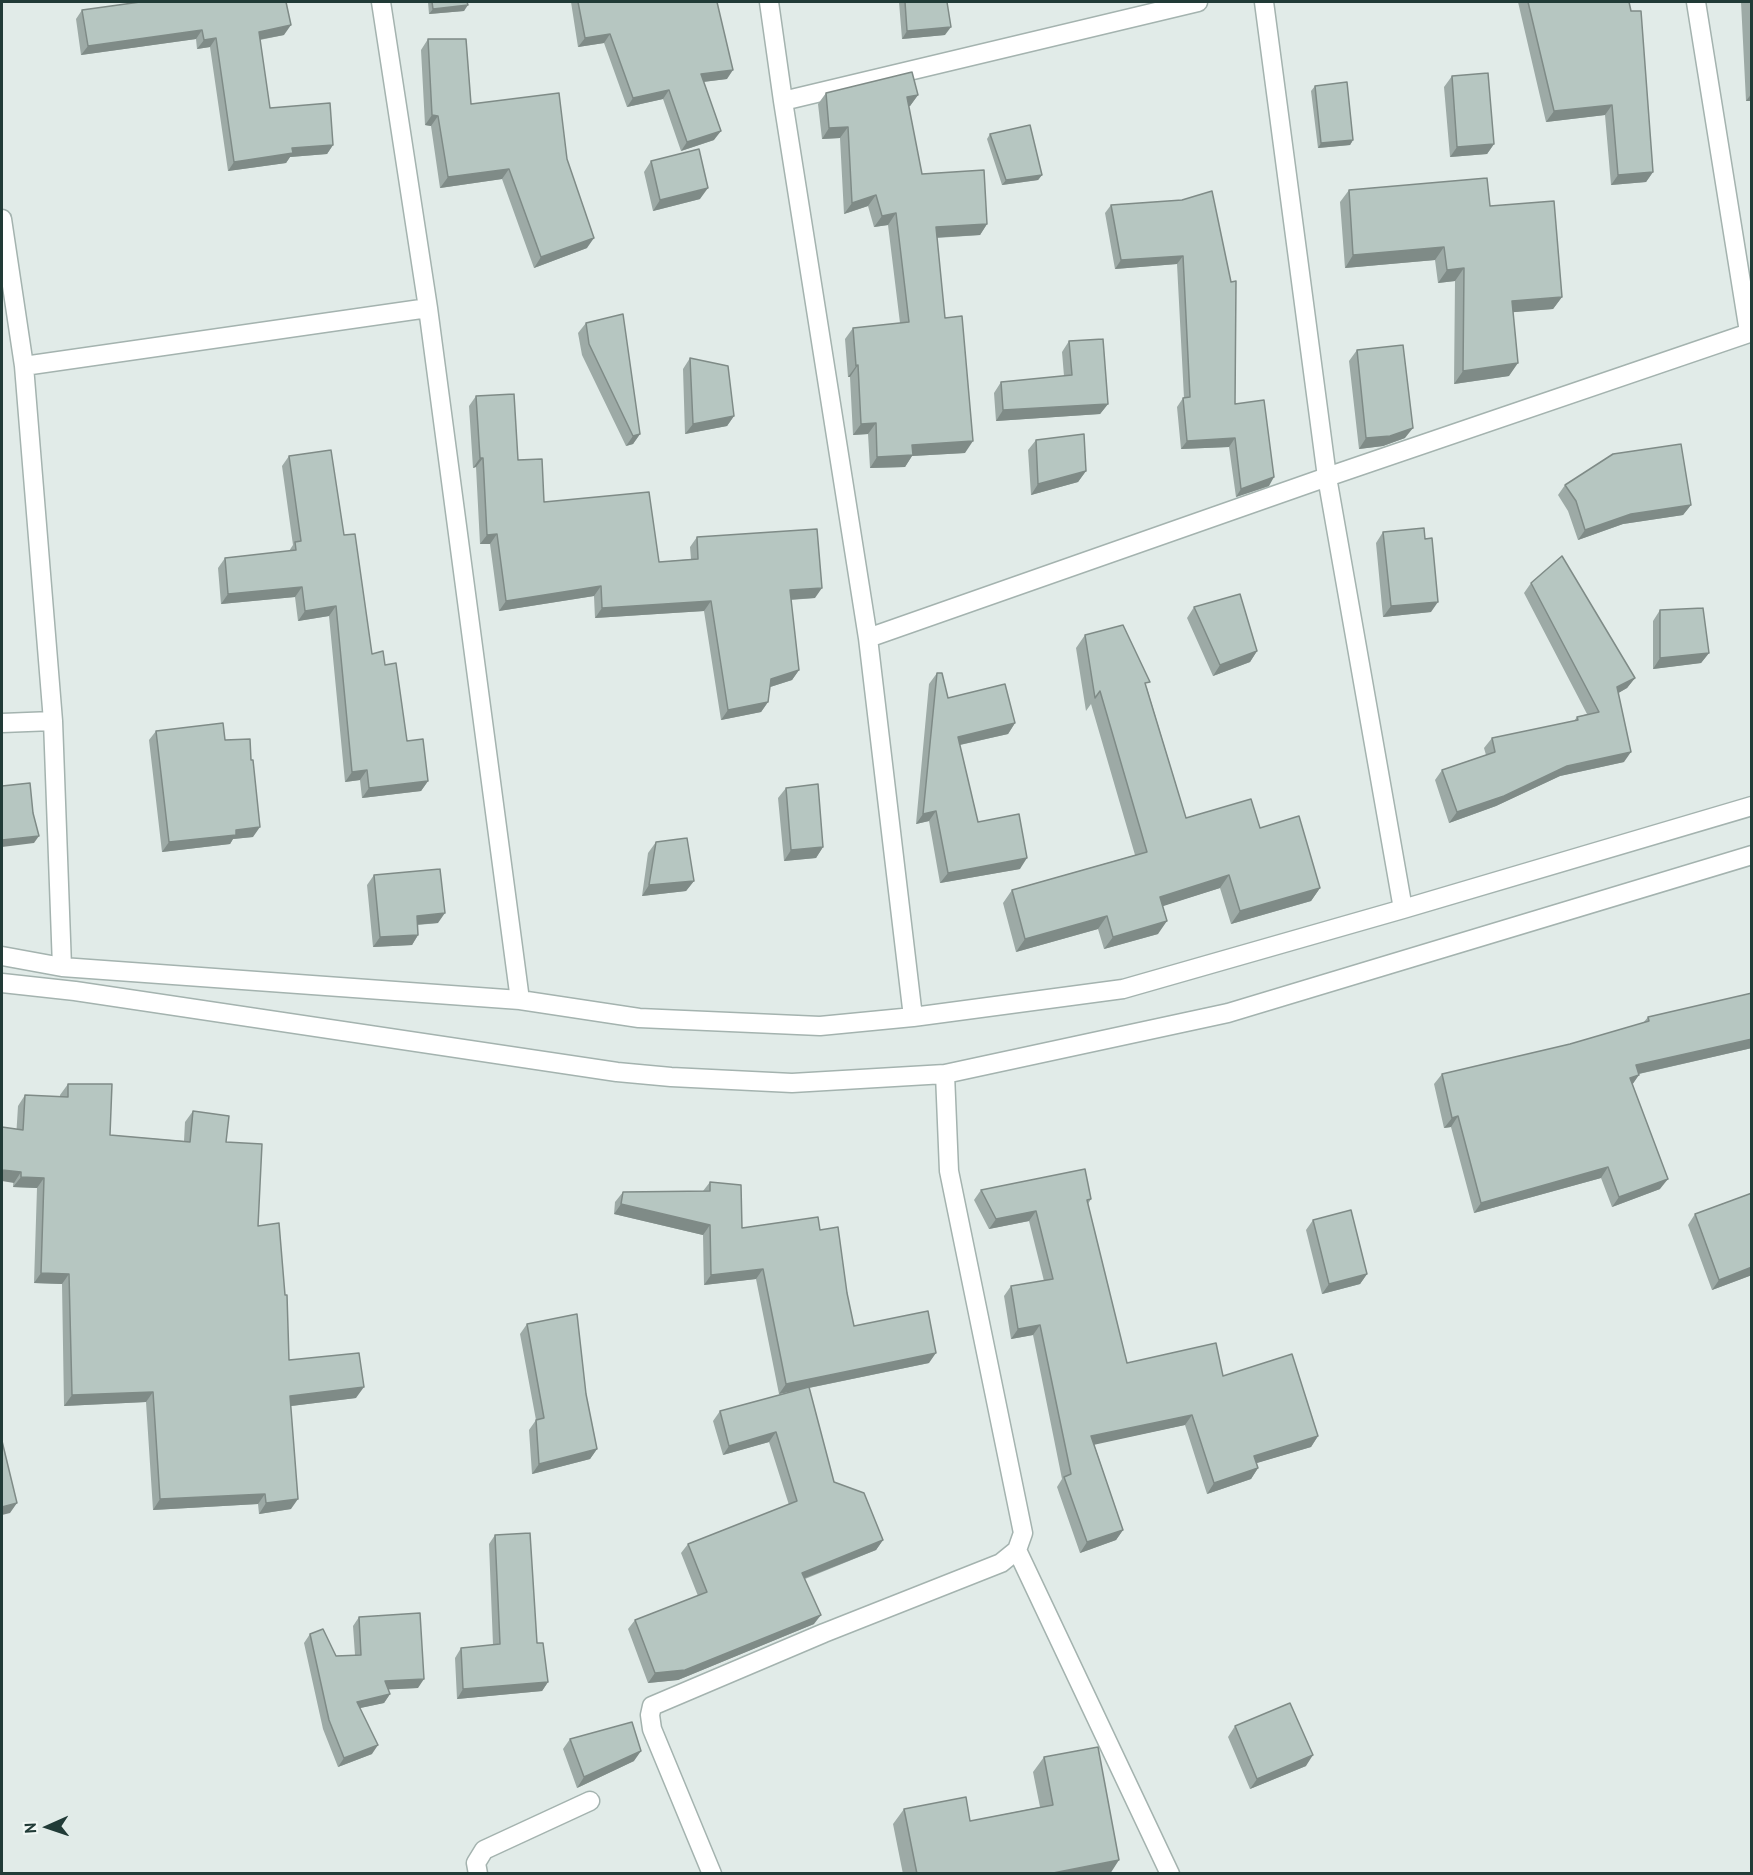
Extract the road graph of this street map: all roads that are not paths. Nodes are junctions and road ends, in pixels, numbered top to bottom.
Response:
1 (381, 2) edge
2 (769, 2) edge
3 (1198, 2) edge
4 (1264, 2) edge
5 (1695, 2) edge
6 (783, 101) junction
7 (2, 219) edge
8 (428, 308) junction
9 (1750, 332) edge
10 (24, 366) junction
11 (1327, 477) junction
12 (867, 638) junction
13 (53, 721) junction
14 (2, 723) edge
15 (1752, 806) edge
16 (1752, 855) edge
17 (1403, 909) junction
18 (2, 956) edge
19 (62, 967) junction
20 (2, 983) edge
21 (520, 1000) junction
22 (913, 1017) junction
23 (945, 1074) junction
24 (1017, 1551) junction
25 (590, 1801) dead end
26 (478, 1874) edge
27 (712, 1874) edge
28 (1170, 1874) edge

1 - 8 street
2 - 6 street
3 - 6 street
4 - 11 street
5 - 9 street
6 - 12 street
7 - 10 street
8 - 10 street
8 - 21 street
9 - 11 street
10 - 13 street
11 - 12 street
11 - 17 street
12 - 22 street
13 - 14 street
13 - 19 street
15 - 17 street
16 - 23 street
17 - 22 street
18 - 19 street
19 - 21 street
20 - 23 street
21 - 22 street
23 - 24 street
24 - 27 street
24 - 28 street
25 - 26 street

